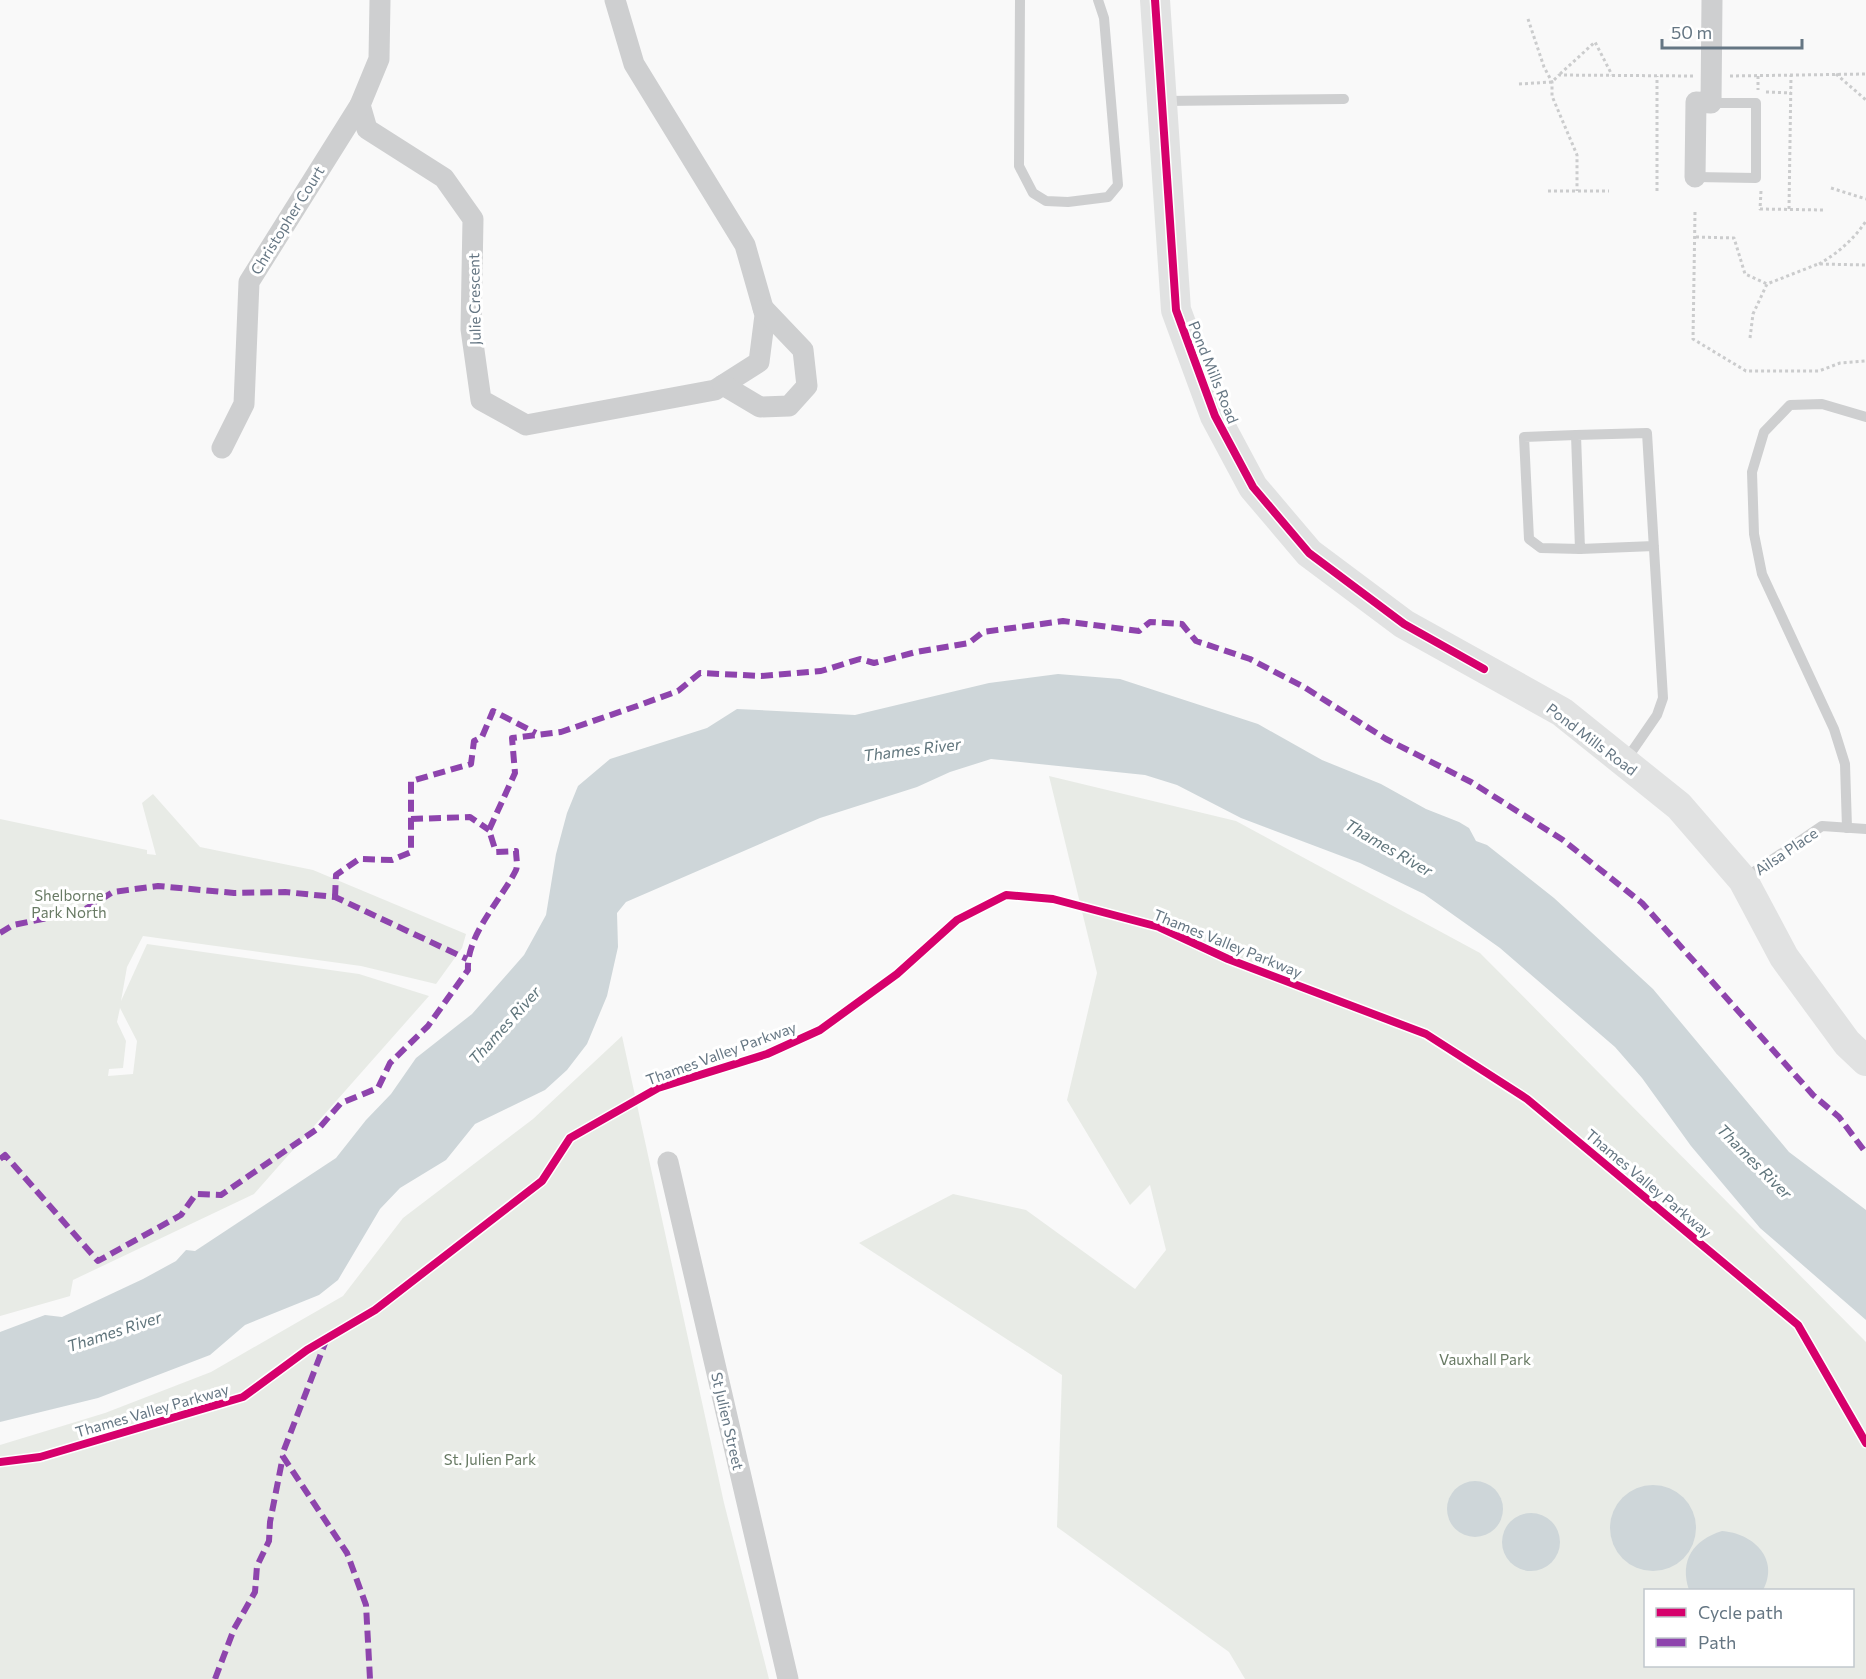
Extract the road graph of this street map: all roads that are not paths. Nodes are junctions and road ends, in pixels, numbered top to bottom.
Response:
1 (380, 0) edge
2 (615, 0) edge
3 (1020, 0) edge
4 (1098, 0) edge
5 (1155, 0) edge
6 (1712, 0) edge
7 (1344, 99) dead end
8 (1162, 101) junction
9 (1711, 103) junction
10 (360, 105) junction
11 (1695, 177) joint
12 (763, 308) junction
13 (723, 385) junction
14 (1866, 417) edge
15 (1576, 435) junction
16 (222, 448) dead end
17 (1654, 546) junction
18 (1580, 549) junction
19 (1624, 762) junction
20 (1847, 828) junction
21 (1866, 829) edge
22 (1743, 880) junction
23 (1866, 1061) edge
24 (668, 1162) dead end
25 (788, 1679) edge

1 - 10 street, Christopher Court
2 - 12 street, Julie Crescent
3 - 4 lane
5 - 8 main road, Pond Mills Road
6 - 9 street
7 - 8 lane
8 - 19 main road, Pond Mills Road
9 - 11 street
9 - 11 lane
10 - 13 street, Julie Crescent
10 - 16 street, Christopher Court
12 - 13 street, Julie Crescent
12 - 13 street, Julie Crescent
14 - 20 lane
15 - 17 lane
15 - 18 lane
15 - 18 lane
17 - 18 lane
17 - 19 lane
19 - 22 main road, Pond Mills Road
20 - 21 lane, Ailsa Place
20 - 22 lane, Ailsa Place
22 - 23 main road, Pond Mills Road
24 - 25 street, St Julien Street

